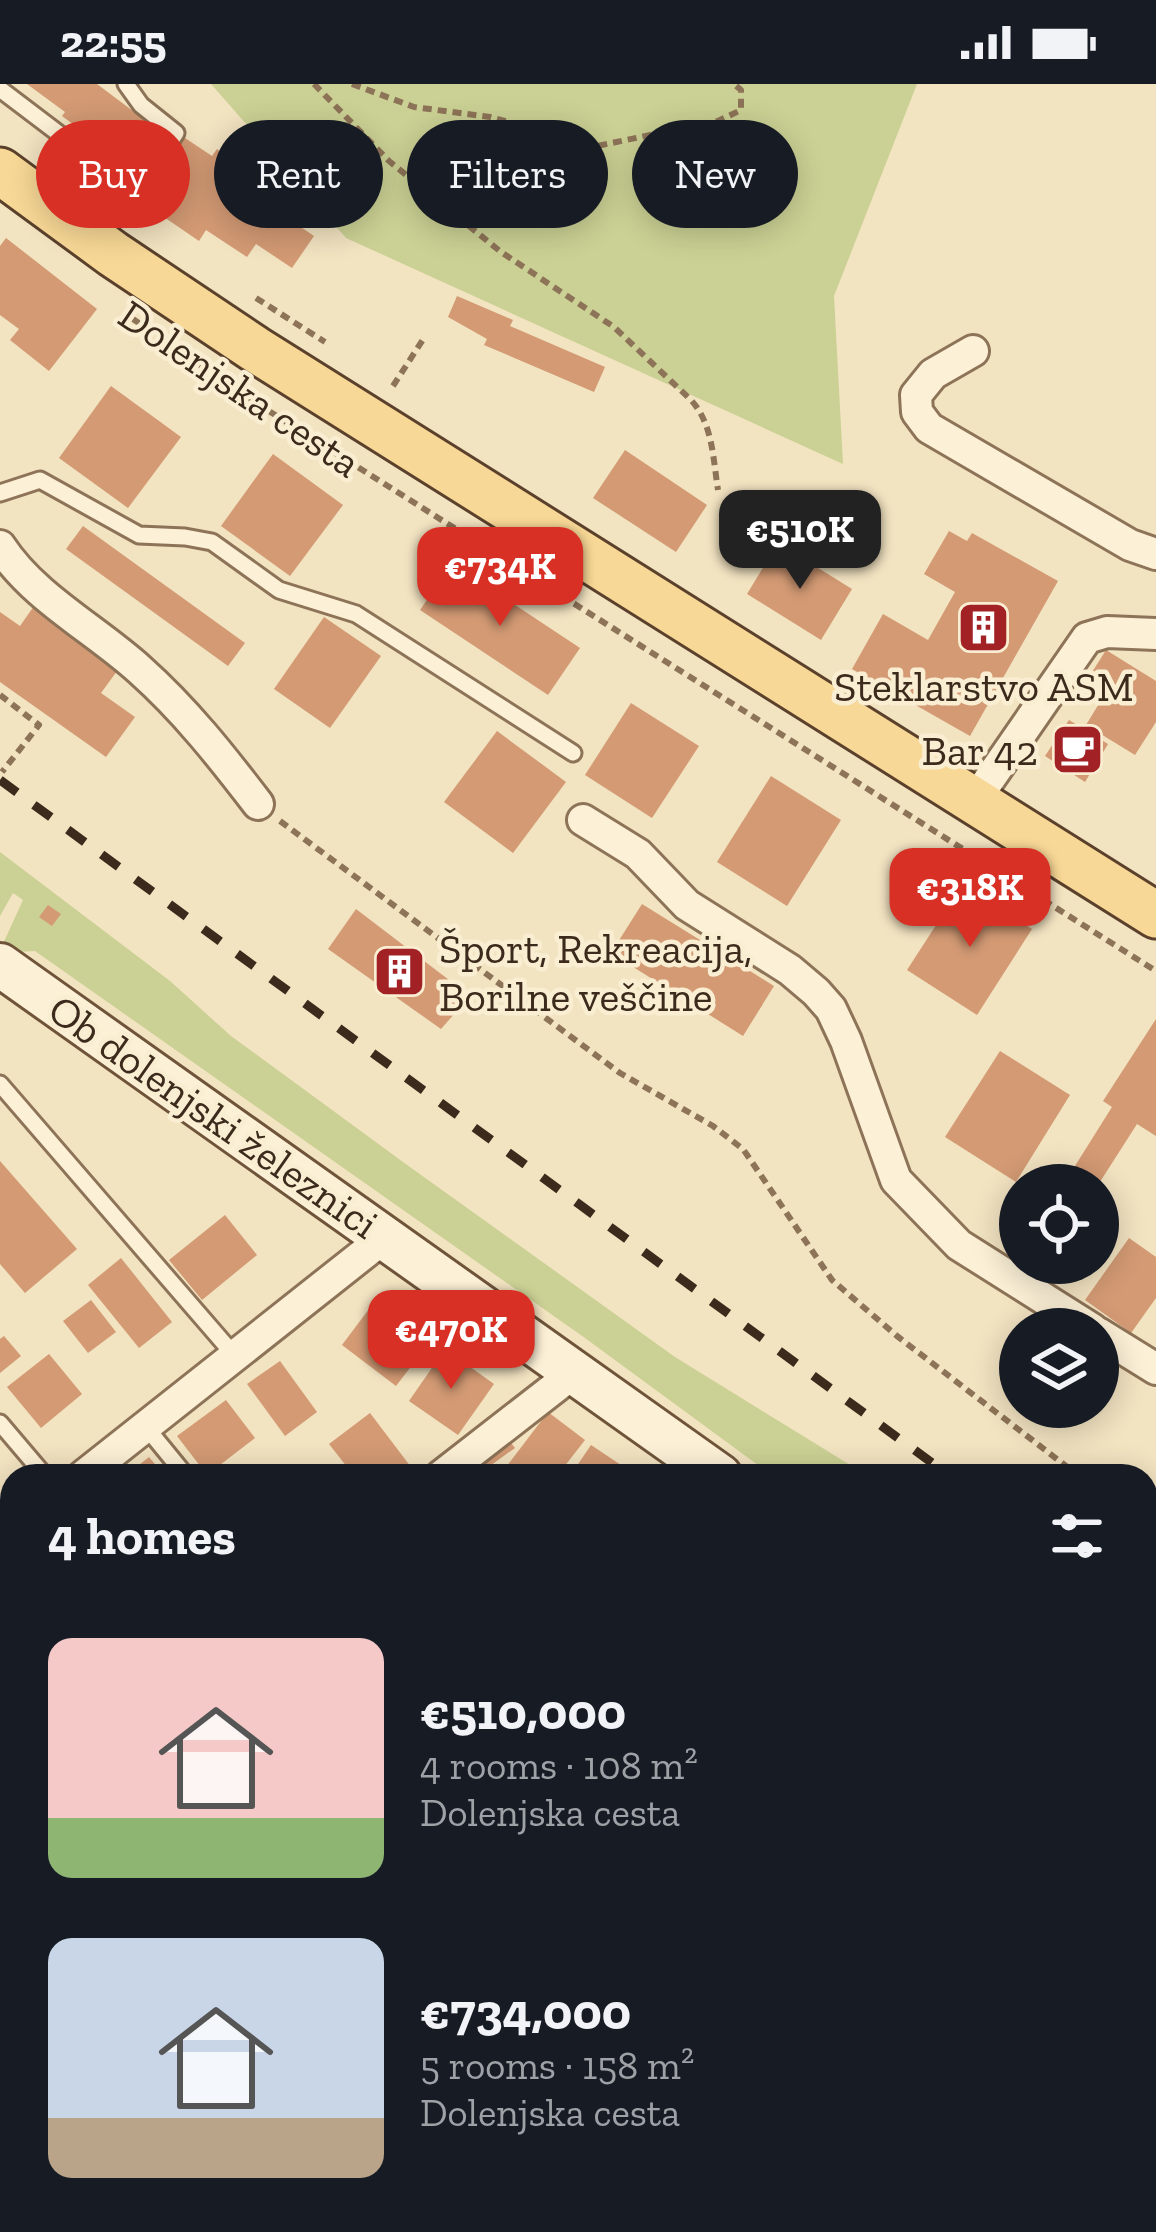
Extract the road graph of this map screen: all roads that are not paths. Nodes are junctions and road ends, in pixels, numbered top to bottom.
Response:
1 (126, 84) edge
2 (0, 89) edge
3 (0, 171) edge
4 (973, 351) dead end
5 (0, 493) edge
6 (1156, 554) edge
7 (4, 565) edge
8 (1156, 634) edge
9 (573, 754) dead end
10 (975, 800) junction
11 (258, 804) road end
12 (583, 820) dead end
13 (1156, 915) edge
14 (0, 964) edge
15 (0, 1084) edge
16 (385, 1237) junction
17 (1059, 1308) edge
18 (1119, 1346) edge
19 (235, 1355) junction
20 (1156, 1369) edge
21 (576, 1371) junction
22 (0, 1423) edge
23 (146, 1426) junction
24 (35, 1464) edge
25 (98, 1464) edge
26 (176, 1464) edge
27 (457, 1464) edge
28 (704, 1464) edge

1 - 2 lane
3 - 10 main road, Dolenjska cesta
4 - 6 street
5 - 9 lane
7 - 11 street
8 - 10 street
10 - 13 main road, Dolenjska cesta
12 - 17 street
14 - 16 street, Ob dolenjski železnici
15 - 19 lane
16 - 19 street
16 - 21 street, Ob dolenjski železnici
18 - 20 street
19 - 23 street
21 - 27 street
21 - 28 street, Ob dolenjski železnici
22 - 24 lane
23 - 25 street
23 - 26 lane

